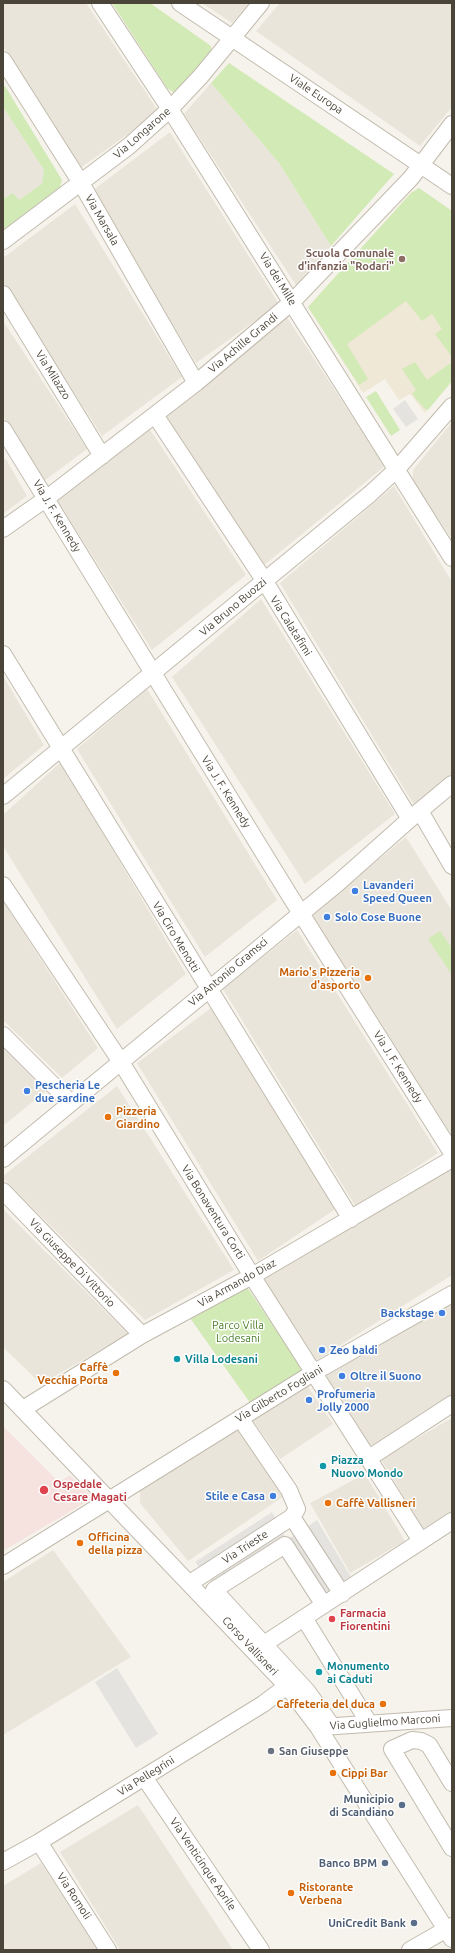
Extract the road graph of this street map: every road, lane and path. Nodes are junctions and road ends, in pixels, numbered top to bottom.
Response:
1 (100, 3) edge
2 (180, 3) edge
3 (261, 3) edge
4 (233, 38) junction
5 (3, 60) edge
6 (170, 109) junction
7 (452, 124) edge
8 (420, 164) junction
9 (81, 183) junction
10 (452, 186) edge
11 (3, 241) edge
12 (3, 294) edge
13 (292, 302) junction
14 (196, 383) junction
15 (452, 406) edge
16 (155, 415) junction
17 (3, 429) edge
18 (102, 456) junction
19 (396, 469) junction
20 (47, 498) junction
21 (3, 529) edge
22 (452, 558) edge
23 (264, 580) junction
24 (3, 654) edge
25 (153, 675) junction
26 (61, 748) junction
27 (452, 784) edge
28 (3, 796) edge
29 (415, 815) junction
30 (452, 866) edge
31 (3, 885) edge
32 (300, 912) junction
33 (208, 989) junction
34 (3, 1035) edge
35 (121, 1062) junction
36 (71, 1103) junction
37 (452, 1153) edge
38 (3, 1159) edge
39 (452, 1159) edge
40 (3, 1191) edge
41 (351, 1219) junction
42 (252, 1276) junction
43 (452, 1294) edge
44 (142, 1335) junction
45 (313, 1373) junction
46 (3, 1390) edge
47 (452, 1404) edge
48 (23, 1409) junction
49 (240, 1418) junction
50 (369, 1458) junction
51 (110, 1500) junction
52 (294, 1513) junction
53 (452, 1520) edge
54 (421, 1541) junction
55 (3, 1566) edge
56 (190, 1583) junction
57 (342, 1594) junction
58 (324, 1605) junction
59 (304, 1618) junction
60 (264, 1644) junction
61 (287, 1686) junction
62 (452, 1718) edge
63 (369, 1723) junction
64 (325, 1726) junction
65 (144, 1778) junction
66 (452, 1783) edge
67 (39, 1842) junction
68 (452, 1848) edge
69 (3, 1862) edge
70 (450, 1932) edge
71 (108, 1950) edge
72 (262, 1950) edge
73 (410, 1950) edge

1 - 6 street, Via dei Mille
2 - 4 street, Viale Europa
3 - 4 street, Via Longarone
4 - 6 street, Via Longarone
4 - 8 street, Viale Europa
5 - 9 street, Via Marsala
6 - 9 street, Via Longarone
6 - 13 street, Via dei Mille
7 - 8 street, Via Achille Grandi
8 - 10 street, Viale Europa
8 - 13 street, Via Achille Grandi
9 - 11 street, Via Longarone
9 - 14 street, Via Marsala
12 - 18 street, Via Milazzo
13 - 14 street, Via Achille Grandi
13 - 19 street, Via dei Mille
14 - 16 street, Via Achille Grandi
15 - 19 street, Via Bruno Buozzi
16 - 18 street, Via Achille Grandi
16 - 23 street, Via Calatafimi
17 - 20 street, Via J. F. Kennedy
18 - 20 street, Via Achille Grandi
19 - 22 street, Via dei Mille
19 - 23 street, Via Bruno Buozzi
20 - 21 street, Via Achille Grandi
20 - 25 street, Via J. F. Kennedy
23 - 25 street, Via Bruno Buozzi
23 - 29 street, Via Calatafimi
24 - 26 street, Via Ciro Menotti
25 - 26 street, Via Bruno Buozzi
25 - 32 street, Via J. F. Kennedy
26 - 28 street, Via Bruno Buozzi
26 - 33 street, Via Ciro Menotti
27 - 29 street, Via Antonio Gramsci
29 - 30 street, Via Calatafimi
29 - 32 street, Via Antonio Gramsci
31 - 35 street, Via Bonaventura Corti
32 - 33 street, Via Antonio Gramsci
32 - 37 street, Via J. F. Kennedy
33 - 35 street, Via Antonio Gramsci
33 - 41 street, Via Ciro Menotti
34 - 36 street
35 - 36 street, Via Antonio Gramsci
35 - 42 street, Via Bonaventura Corti
36 - 38 street, Via Antonio Gramsci
39 - 41 street, Via Armando Diaz
40 - 44 street, Via Giuseppe Di Vittorio
41 - 42 street, Via Armando Diaz
42 - 44 street, Via Armando Diaz
42 - 45 street, Via Bonaventura Corti
43 - 45 street, Via Gilberto Fogliani
44 - 48 street, Via Armando Diaz
45 - 49 street, Via Gilberto Fogliani
45 - 50 street, Via Bonaventura Corti
46 - 48 street, Corso Vallisneri
47 - 50 street
48 - 51 street, Corso Vallisneri
49 - 51 street, Via Gilberto Fogliani
49 - 52 street
50 - 54 street, Via Bonaventura Corti
51 - 55 street, Via Gilberto Fogliani
51 - 56 street, Corso Vallisneri
52 - 56 street, Via Trieste
52 - 57 street
53 - 54 street
54 - 57 street
56 - 61 street, Corso Vallisneri
57 - 58 street
58 - 59 street
58 - 60 street
59 - 60 street
59 - 63 street
60 - 64 street
61 - 64 street, Corso Vallisneri
61 - 65 street, Via Pellegrini
62 - 63 street, Via Guglielmo Marconi
63 - 64 street, Via Guglielmo Marconi
64 - 70 street, Corso Vallisneri
65 - 67 street, Via Pellegrini
65 - 72 street, Via Venticinque Aprile
66 - 68 street
67 - 69 street, Via Pellegrini
67 - 71 street, Via Romoli
70 - 73 street

